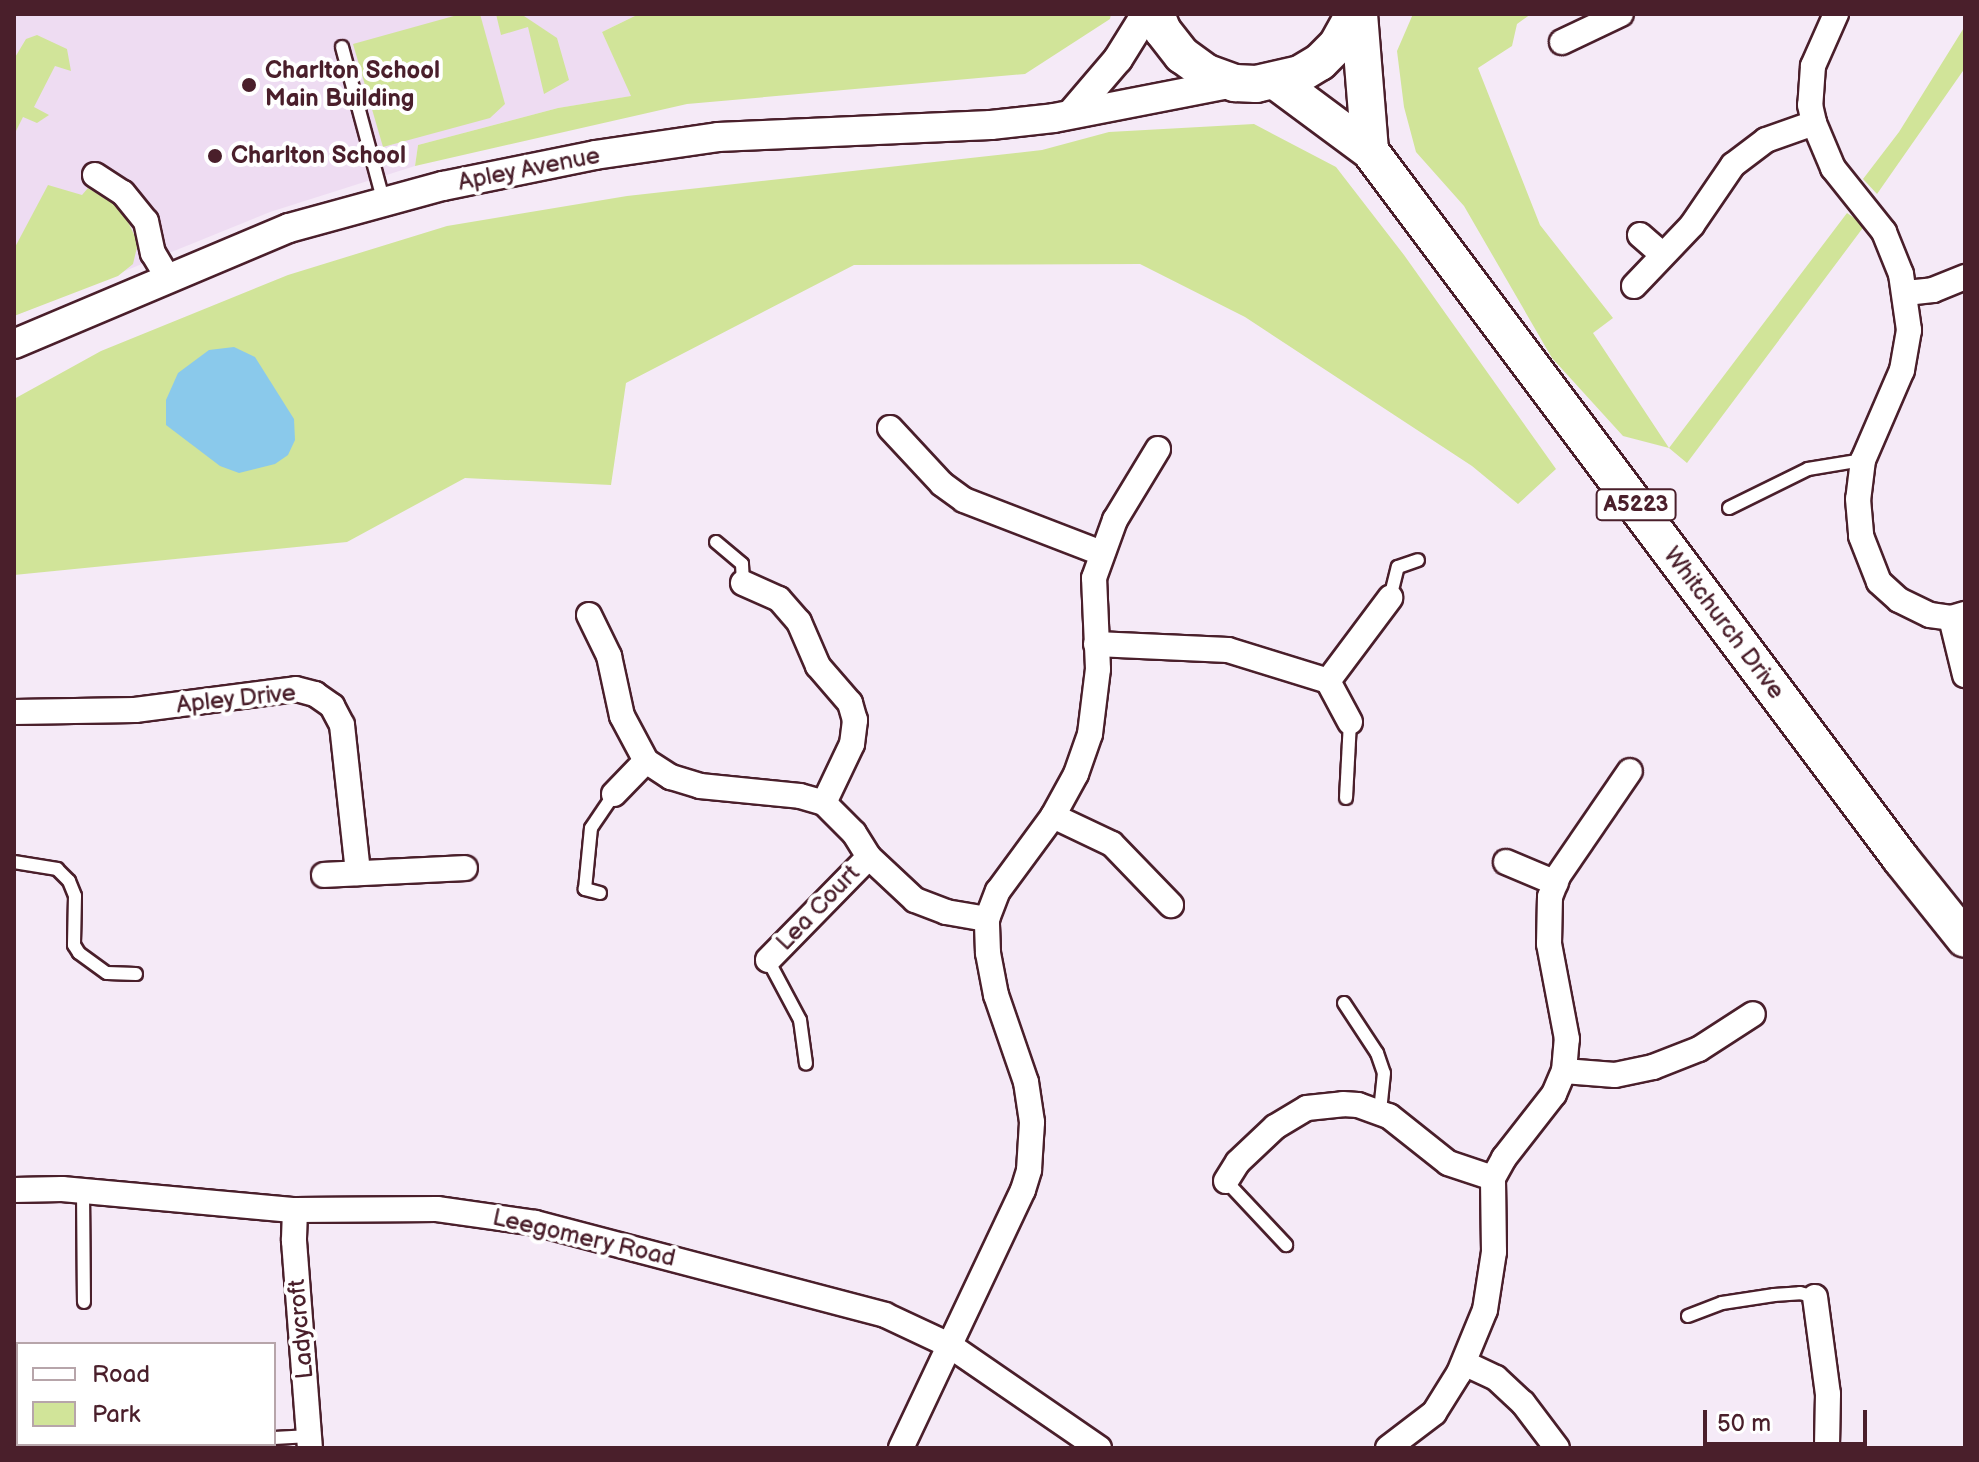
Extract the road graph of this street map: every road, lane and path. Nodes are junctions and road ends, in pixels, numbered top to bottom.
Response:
1 (1146, 14) edge
2 (1156, 14) edge
3 (1356, 14) edge
4 (1621, 14) edge
5 (1836, 14) edge
6 (1562, 42) dead end
7 (342, 47) dead end
8 (1277, 82) junction
9 (1235, 83) junction
10 (1071, 114) junction
11 (1814, 123) junction
12 (1370, 151) junction
13 (95, 175) dead end
14 (384, 203) junction
15 (1640, 235) dead end
16 (1663, 255) junction
17 (1965, 277) edge
18 (168, 278) junction
19 (1634, 286) dead end
20 (1906, 293) junction
21 (14, 344) edge
22 (890, 428) dead end
23 (1158, 449) dead end
24 (1863, 460) junction
25 (1729, 508) dead end
26 (716, 542) dead end
27 (1101, 553) junction
28 (1418, 560) dead end
29 (743, 583) joint
30 (1390, 598) joint
31 (589, 615) dead end
32 (1958, 616) edge
33 (1096, 644) junction
34 (1965, 675) edge
35 (1328, 681) junction
36 (14, 712) edge
37 (1350, 722) joint
38 (646, 761) junction
39 (1630, 771) dead end
40 (614, 794) joint
41 (1346, 798) dead end
42 (824, 803) junction
43 (1053, 816) junction
44 (869, 857) junction
45 (14, 862) edge
46 (1506, 862) dead end
47 (465, 868) dead end
48 (358, 873) junction
49 (324, 875) dead end
50 (1556, 883) junction
51 (600, 893) dead end
52 (1171, 905) dead end
53 (987, 919) junction
54 (1965, 939) edge
55 (768, 960) joint
56 (136, 974) dead end
57 (1344, 1003) dead end
58 (1753, 1014) dead end
59 (806, 1064) dead end
60 (1564, 1071) junction
61 (1380, 1112) junction
62 (1493, 1178) junction
63 (1226, 1181) joint
64 (14, 1190) edge
65 (73, 1190) junction
66 (295, 1210) junction
67 (1286, 1245) dead end
68 (1815, 1297) joint
69 (84, 1302) dead end
70 (1688, 1316) dead end
71 (949, 1345) junction
72 (1464, 1363) junction
73 (276, 1438) edge
74 (310, 1442) edge
75 (901, 1448) edge
76 (1099, 1448) edge
77 (1388, 1448) edge
78 (1557, 1448) edge
79 (1827, 1448) edge

1 - 10 street
2 - 9 main road
3 - 8 main road
3 - 12 main road
4 - 6 street
5 - 11 street
7 - 14 lane
8 - 9 main road
8 - 12 main road, Whitchurch Drive / A5223
9 - 10 street, Apley Avenue
10 - 14 street, Apley Avenue
11 - 16 street
11 - 20 street
12 - 54 main road, Whitchurch Drive / A5223
13 - 18 street
14 - 18 street, Apley Avenue
15 - 16 street
16 - 19 street
17 - 20 street
18 - 21 street, Apley Avenue
20 - 24 street
22 - 27 street
23 - 27 street
24 - 25 lane
24 - 32 street
26 - 29 lane
27 - 33 street
28 - 30 lane
29 - 42 street
30 - 35 street
31 - 38 street
32 - 34 street
33 - 35 street
33 - 43 street
35 - 37 street
36 - 48 street, Apley Drive
37 - 41 lane
38 - 40 street
38 - 42 street
39 - 50 street
40 - 51 lane
42 - 44 street
43 - 52 street
43 - 53 street
44 - 53 street
44 - 55 street, Lea Court
45 - 56 lane
46 - 50 street
47 - 48 street
48 - 49 street
50 - 60 street
53 - 71 street
55 - 59 lane
57 - 61 lane
58 - 60 street
60 - 62 street
61 - 62 street
61 - 63 street
62 - 72 street
63 - 67 lane
64 - 65 street, Leegomery Road
65 - 66 street, Leegomery Road
65 - 69 lane
66 - 71 street, Leegomery Road
66 - 74 street, Ladycroft
68 - 70 lane
68 - 79 street
71 - 75 street
71 - 76 street, Leegomery Road
72 - 77 street
72 - 78 street
73 - 74 lane

